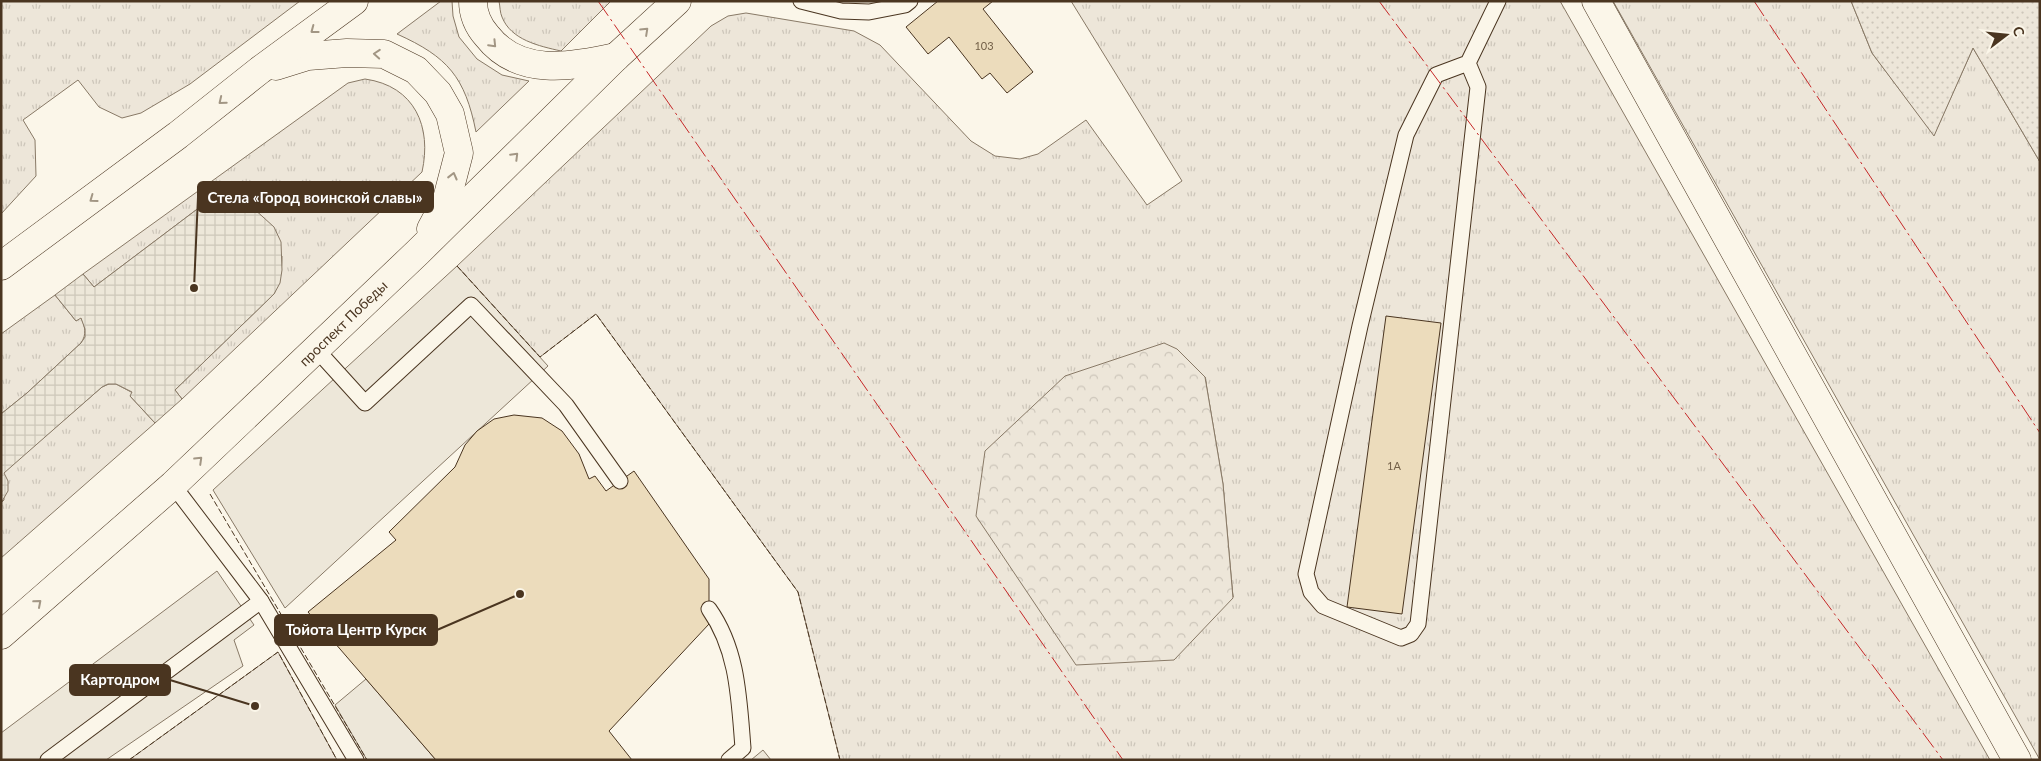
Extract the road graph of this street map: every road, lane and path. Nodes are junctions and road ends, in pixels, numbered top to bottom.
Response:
1 (354, 1) edge
2 (473, 1) edge
3 (676, 1) edge
4 (802, 1) edge
5 (910, 1) edge
6 (1498, 1) edge
7 (1596, 1) edge
8 (616, 57) junction
9 (1468, 63) junction
10 (260, 70) junction
11 (418, 252) junction
12 (1, 266) edge
13 (316, 349) junction
14 (620, 481) dead end
15 (173, 485) junction
16 (261, 600) junction
17 (709, 609) dead end
18 (1, 635) edge
19 (48, 760) edge
20 (356, 760) edge
21 (729, 760) edge
22 (2017, 760) edge

1 -> 10 main road
2 -> 8 main road
8 -> 3 main road, проспект Победы
4 - 5 lane
6 - 9 lane
7 - 22 main road
11 -> 8 main road, проспект Победы
9 - 9 lane
11 -> 10 main road
10 -> 12 main road
11 - 13 main road, проспект Победы
13 - 14 lane
15 -> 13 main road, проспект Победы
15 - 16 lane
18 -> 15 main road, проспект Победы
16 - 19 lane
16 - 20 lane
17 - 21 lane

